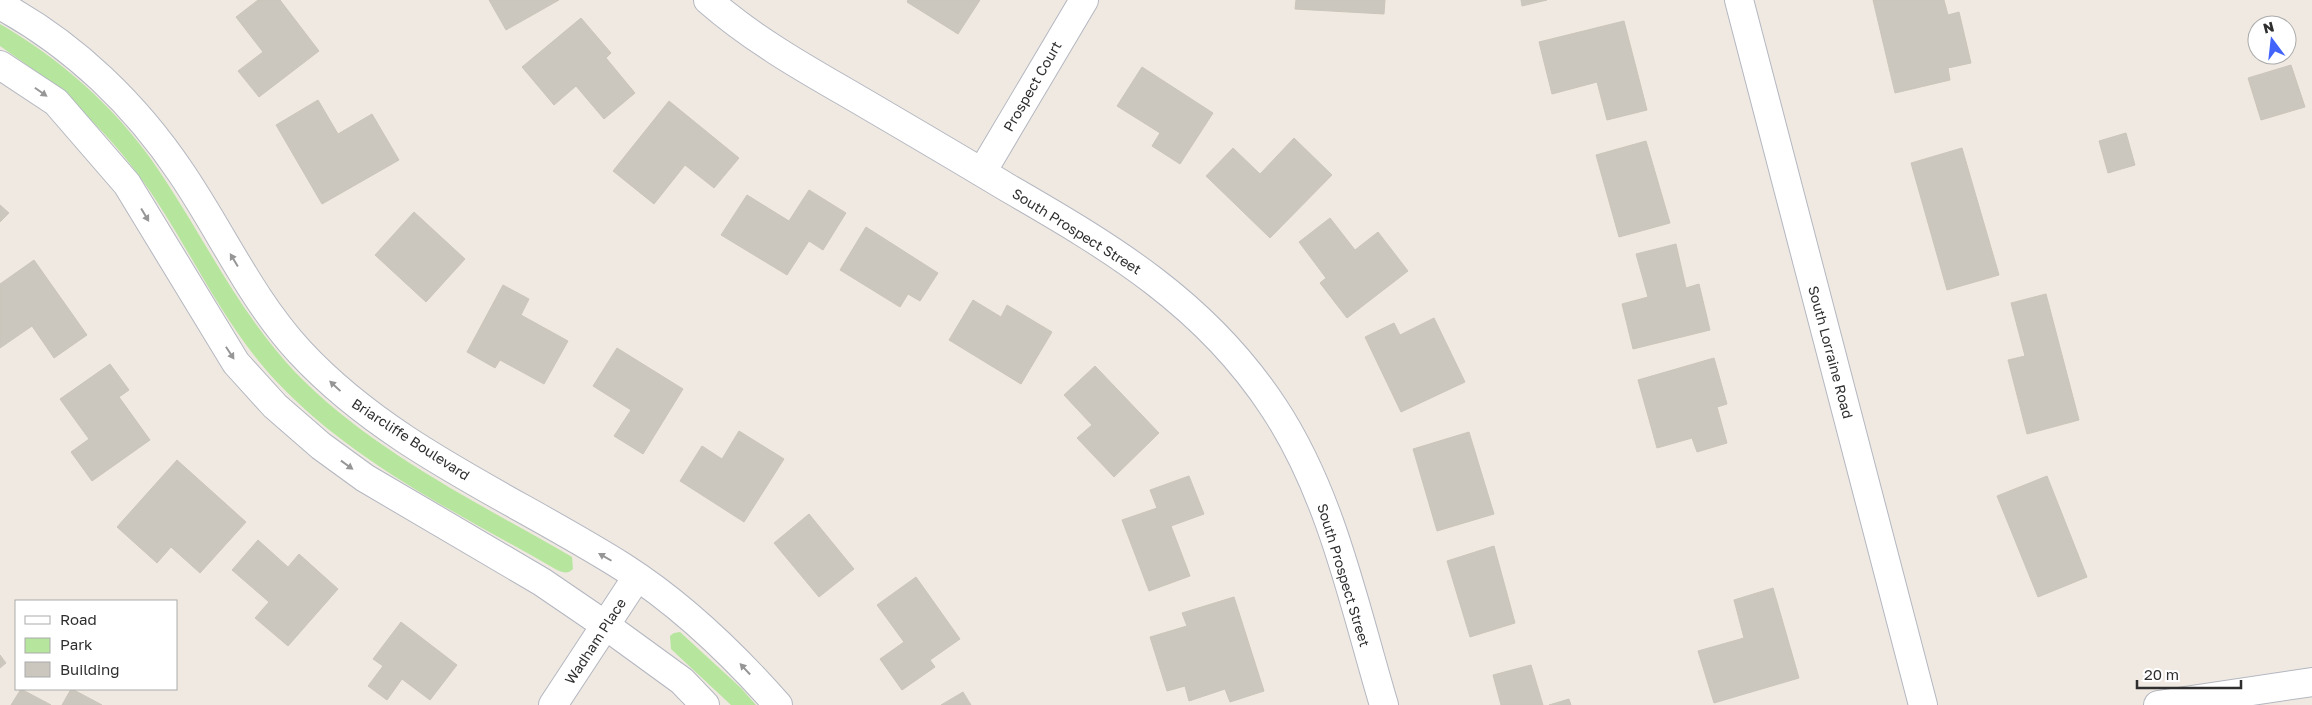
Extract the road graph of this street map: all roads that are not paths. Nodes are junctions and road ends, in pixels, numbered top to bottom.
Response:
1 (708, 0) edge
2 (1084, 0) edge
3 (1739, 0) edge
4 (0, 5) edge
5 (0, 65) edge
6 (982, 172) junction
7 (637, 577) junction
8 (605, 625) junction
9 (2312, 682) edge
10 (554, 705) edge
11 (705, 705) edge
12 (778, 705) edge
13 (1384, 705) edge
14 (1923, 705) edge
15 (2158, 705) edge

1 - 6 street, South Prospect Street
2 - 6 street, Prospect Court
3 - 14 street, South Lorraine Road
7 -> 4 street, Briarcliffe Boulevard
5 -> 8 street
6 - 13 street, South Prospect Street
7 - 8 street, Wadham Place
12 -> 7 street, Briarcliffe Boulevard
8 - 10 street, Wadham Place
8 - 11 street
9 - 15 street

